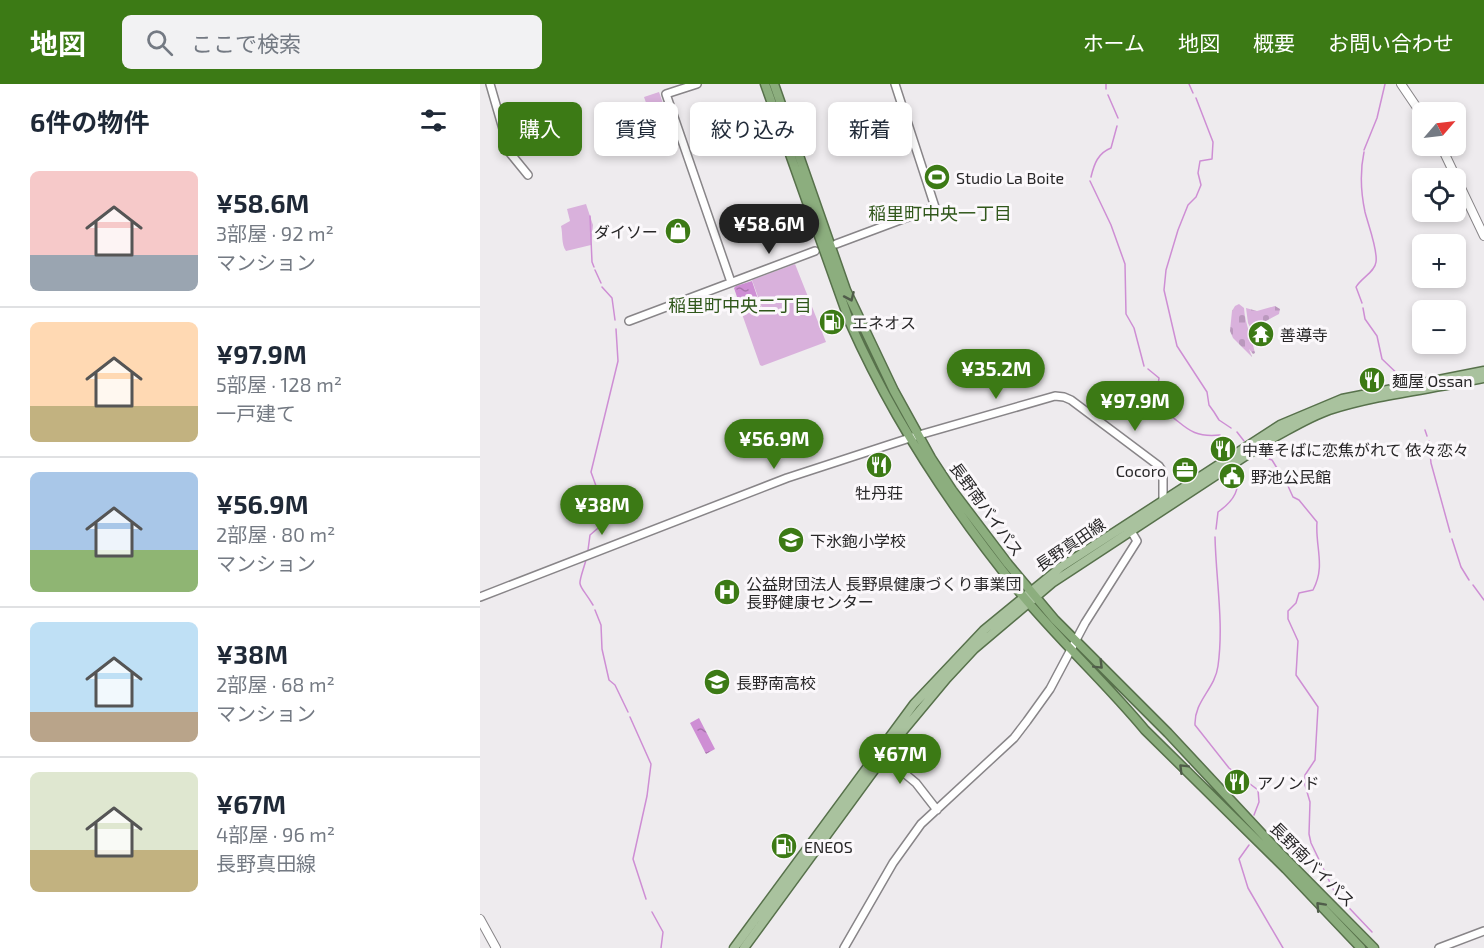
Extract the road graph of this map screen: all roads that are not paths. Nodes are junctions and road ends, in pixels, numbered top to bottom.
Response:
1 (490, 84) edge
2 (697, 84) edge
3 (765, 84) edge
4 (774, 84) edge
5 (896, 84) edge
6 (1401, 84) edge
7 (1414, 102) edge
8 (1445, 156) edge
9 (528, 175) dead end
10 (1484, 236) edge
11 (836, 244) dead end
12 (815, 251) dead end
13 (730, 282) junction
14 (629, 321) dead end
15 (1484, 371) edge
16 (1484, 378) edge
17 (914, 437) junction
18 (1163, 501) junction
19 (1131, 531) junction
20 (480, 597) edge
21 (1029, 597) junction
22 (1075, 641) junction
23 (1071, 650) junction
24 (884, 751) junction
25 (937, 810) junction
26 (480, 919) edge
27 (1484, 931) edge
28 (496, 948) edge
29 (734, 948) edge
30 (744, 948) edge
31 (844, 948) edge
32 (1361, 948) edge
33 (1374, 948) edge
34 (1439, 948) edge

1 - 9 street
2 - 13 street
3 - 17 highway, 長野南バイパス
4 -> 17 highway, 長野南バイパス
5 - 11 street
6 - 7 main road
8 - 10 main road
12 - 13 street
13 - 14 street
15 - 18 main road, 長野真田線
16 - 19 main road, 長野真田線
17 - 18 street
17 - 20 street
17 - 21 highway, 長野南バイパス
18 - 21 main road, 長野真田線
19 - 21 main road, 長野真田線
19 - 22 street
21 - 22 highway, 長野南バイパス
21 - 23 highway, 長野南バイパス
21 - 24 main road, 長野真田線
22 - 23 street
22 -> 33 highway, 長野南バイパス
23 - 25 street
32 -> 23 highway, 長野南バイパス
24 - 25 street
24 - 29 main road, 長野真田線
24 - 30 main road, 長野真田線
25 - 31 street
26 - 28 main road
27 - 34 street

